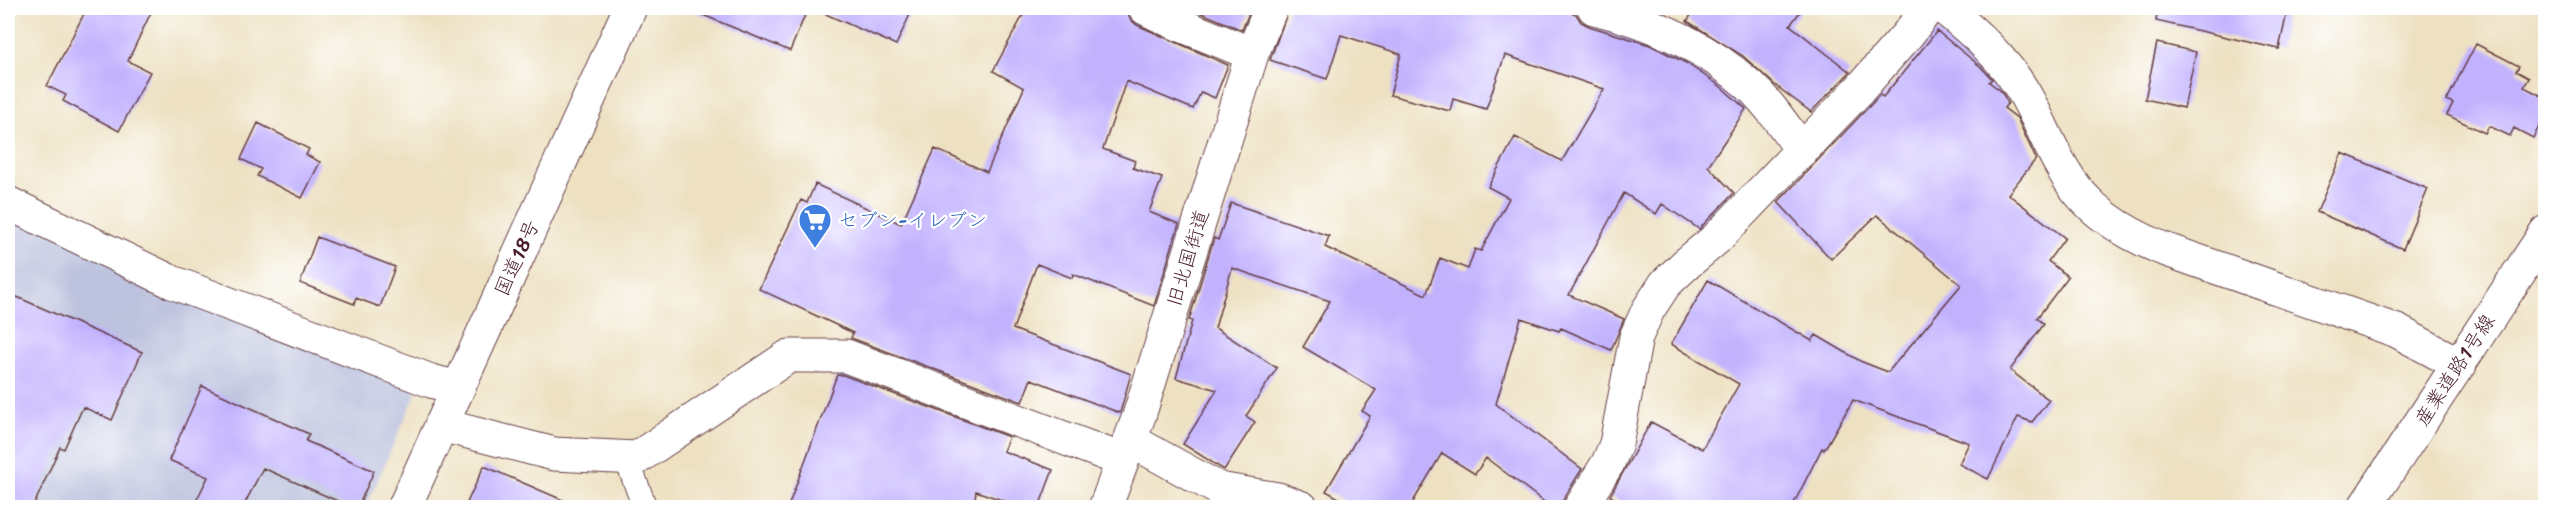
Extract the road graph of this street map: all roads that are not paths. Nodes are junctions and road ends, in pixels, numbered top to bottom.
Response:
1 (630, 8) edge
2 (1145, 8) edge
3 (1271, 8) edge
4 (1594, 8) edge
5 (1928, 8) edge
6 (1944, 8) edge
7 (1252, 54) junction
8 (1802, 150) junction
9 (8, 203) edge
10 (2546, 232) edge
11 (2460, 364) junction
12 (458, 388) junction
13 (441, 425) junction
14 (1126, 450) junction
15 (626, 457) junction
16 (404, 507) edge
17 (645, 507) edge
18 (1105, 507) edge
19 (1302, 507) edge
20 (1580, 507) edge
21 (2364, 507) edge

1 - 12 main road, 国道18号
2 - 7 main road
3 - 7 main road, 旧北国街道
4 - 8 main road
5 - 8 main road
6 - 11 main road
7 - 14 main road, 旧北国街道
8 - 20 main road
9 - 12 main road
10 - 11 main road, 産業道路1号線
11 - 21 main road, 産業道路1号線
12 - 13 main road, 国道18号
13 - 15 main road
13 - 16 main road, 国道18号
14 - 15 main road
14 - 18 main road, 旧北国街道
14 - 19 main road
15 - 17 lane

